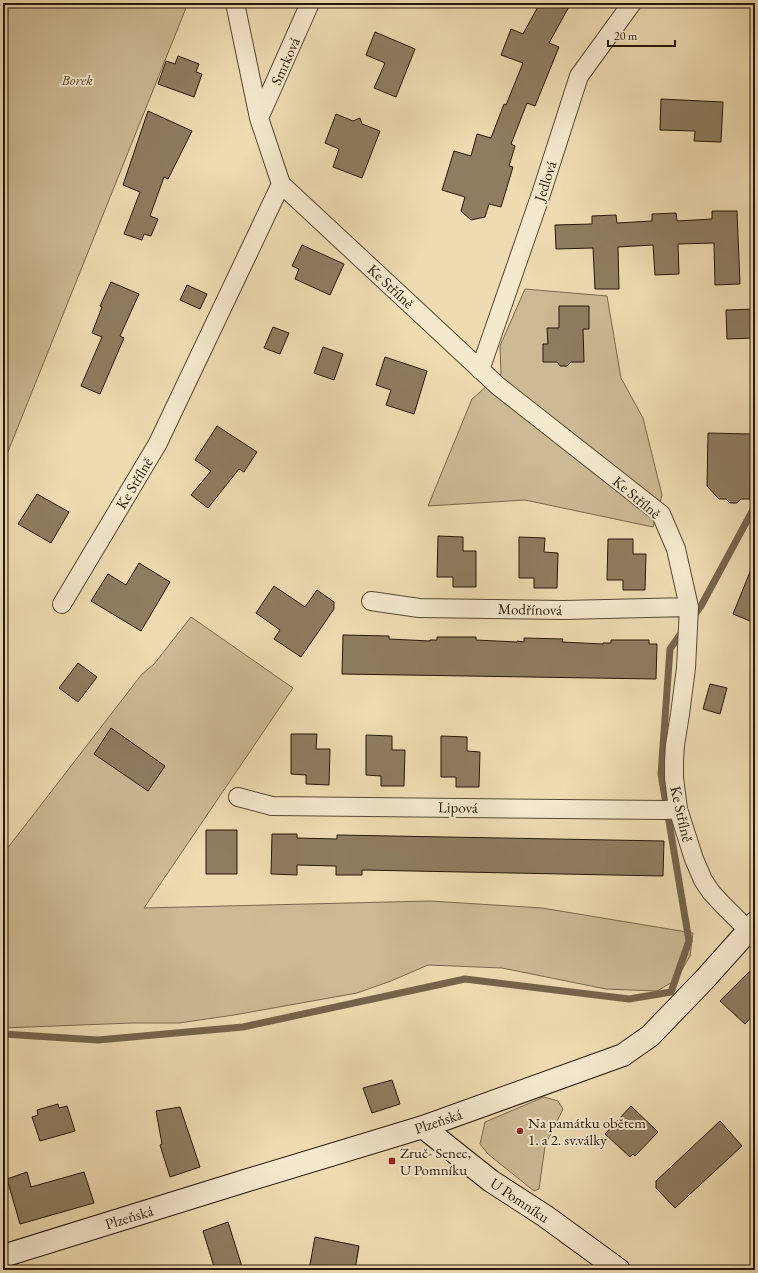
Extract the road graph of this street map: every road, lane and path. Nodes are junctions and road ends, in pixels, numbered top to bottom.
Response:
1 (235, 3) edge
2 (310, 3) edge
3 (632, 3) edge
4 (259, 118) junction
5 (281, 184) junction
6 (480, 370) junction
7 (371, 601) dead end
8 (62, 604) dead end
9 (689, 607) junction
10 (238, 797) dead end
11 (678, 809) junction
12 (753, 930) edge
13 (423, 1127) junction
14 (3, 1256) edge
15 (619, 1270) edge

1 - 4 street, Ke Střílně
2 - 4 street, Smrková
3 - 6 street, Jedlová
4 - 5 street, Ke Střílně
5 - 6 street, Ke Střílně
5 - 8 street, Ke Střílně
6 - 9 street, Ke Střílně
7 - 9 street, Modřínová
9 - 11 street, Ke Střílně
10 - 11 street, Lipová
11 - 12 street, Ke Střílně
12 - 13 main road, Plzeňská
13 - 14 main road, Plzeňská
13 - 15 main road, U Pomníku

